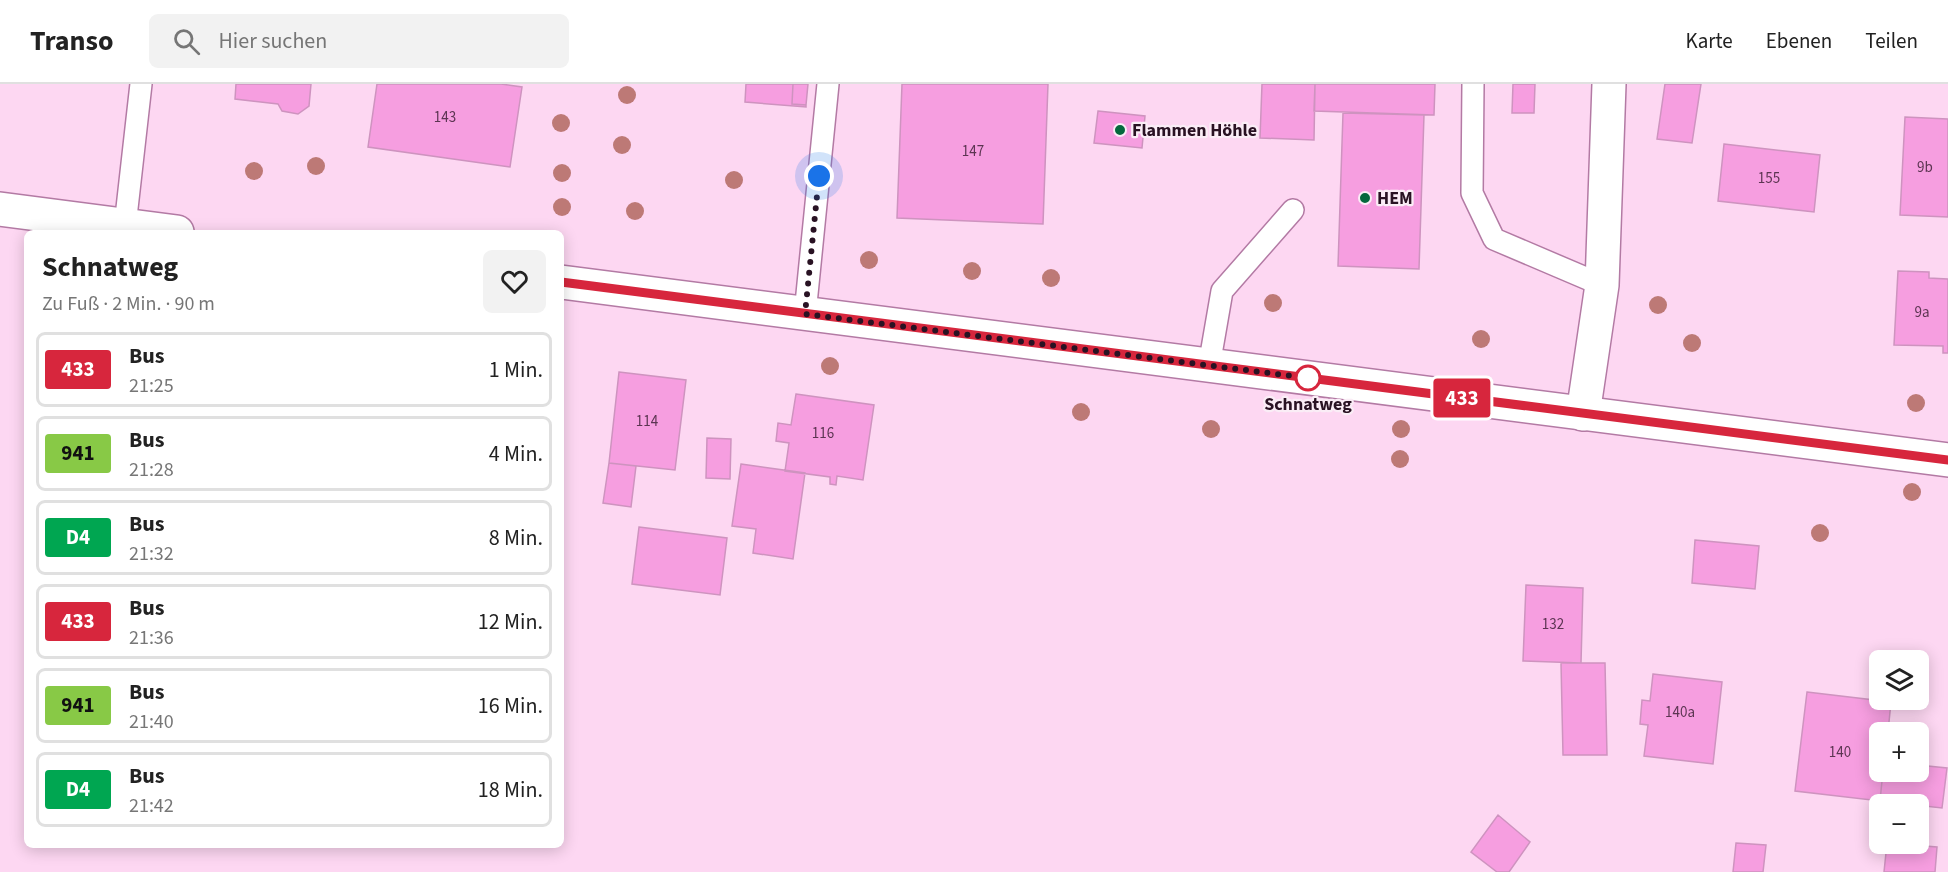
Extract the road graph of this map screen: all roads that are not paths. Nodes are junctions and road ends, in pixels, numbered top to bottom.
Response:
1 (141, 84) edge
2 (828, 84) edge
3 (1473, 84) edge
4 (1609, 84) edge
5 (0, 209) edge
6 (1293, 210) dead end
7 (125, 226) junction
8 (160, 230) edge
9 (564, 282) edge
10 (1602, 285) junction
11 (805, 314) junction
12 (1209, 366) junction
13 (1583, 414) junction
14 (1948, 460) edge

1 - 7 lane
2 - 11 lane
3 - 10 lane
4 - 10 main road
5 - 7 main road
6 - 12 lane
7 - 8 main road
9 - 11 main road
10 - 13 main road
11 - 12 main road
12 - 13 main road
13 - 14 main road

